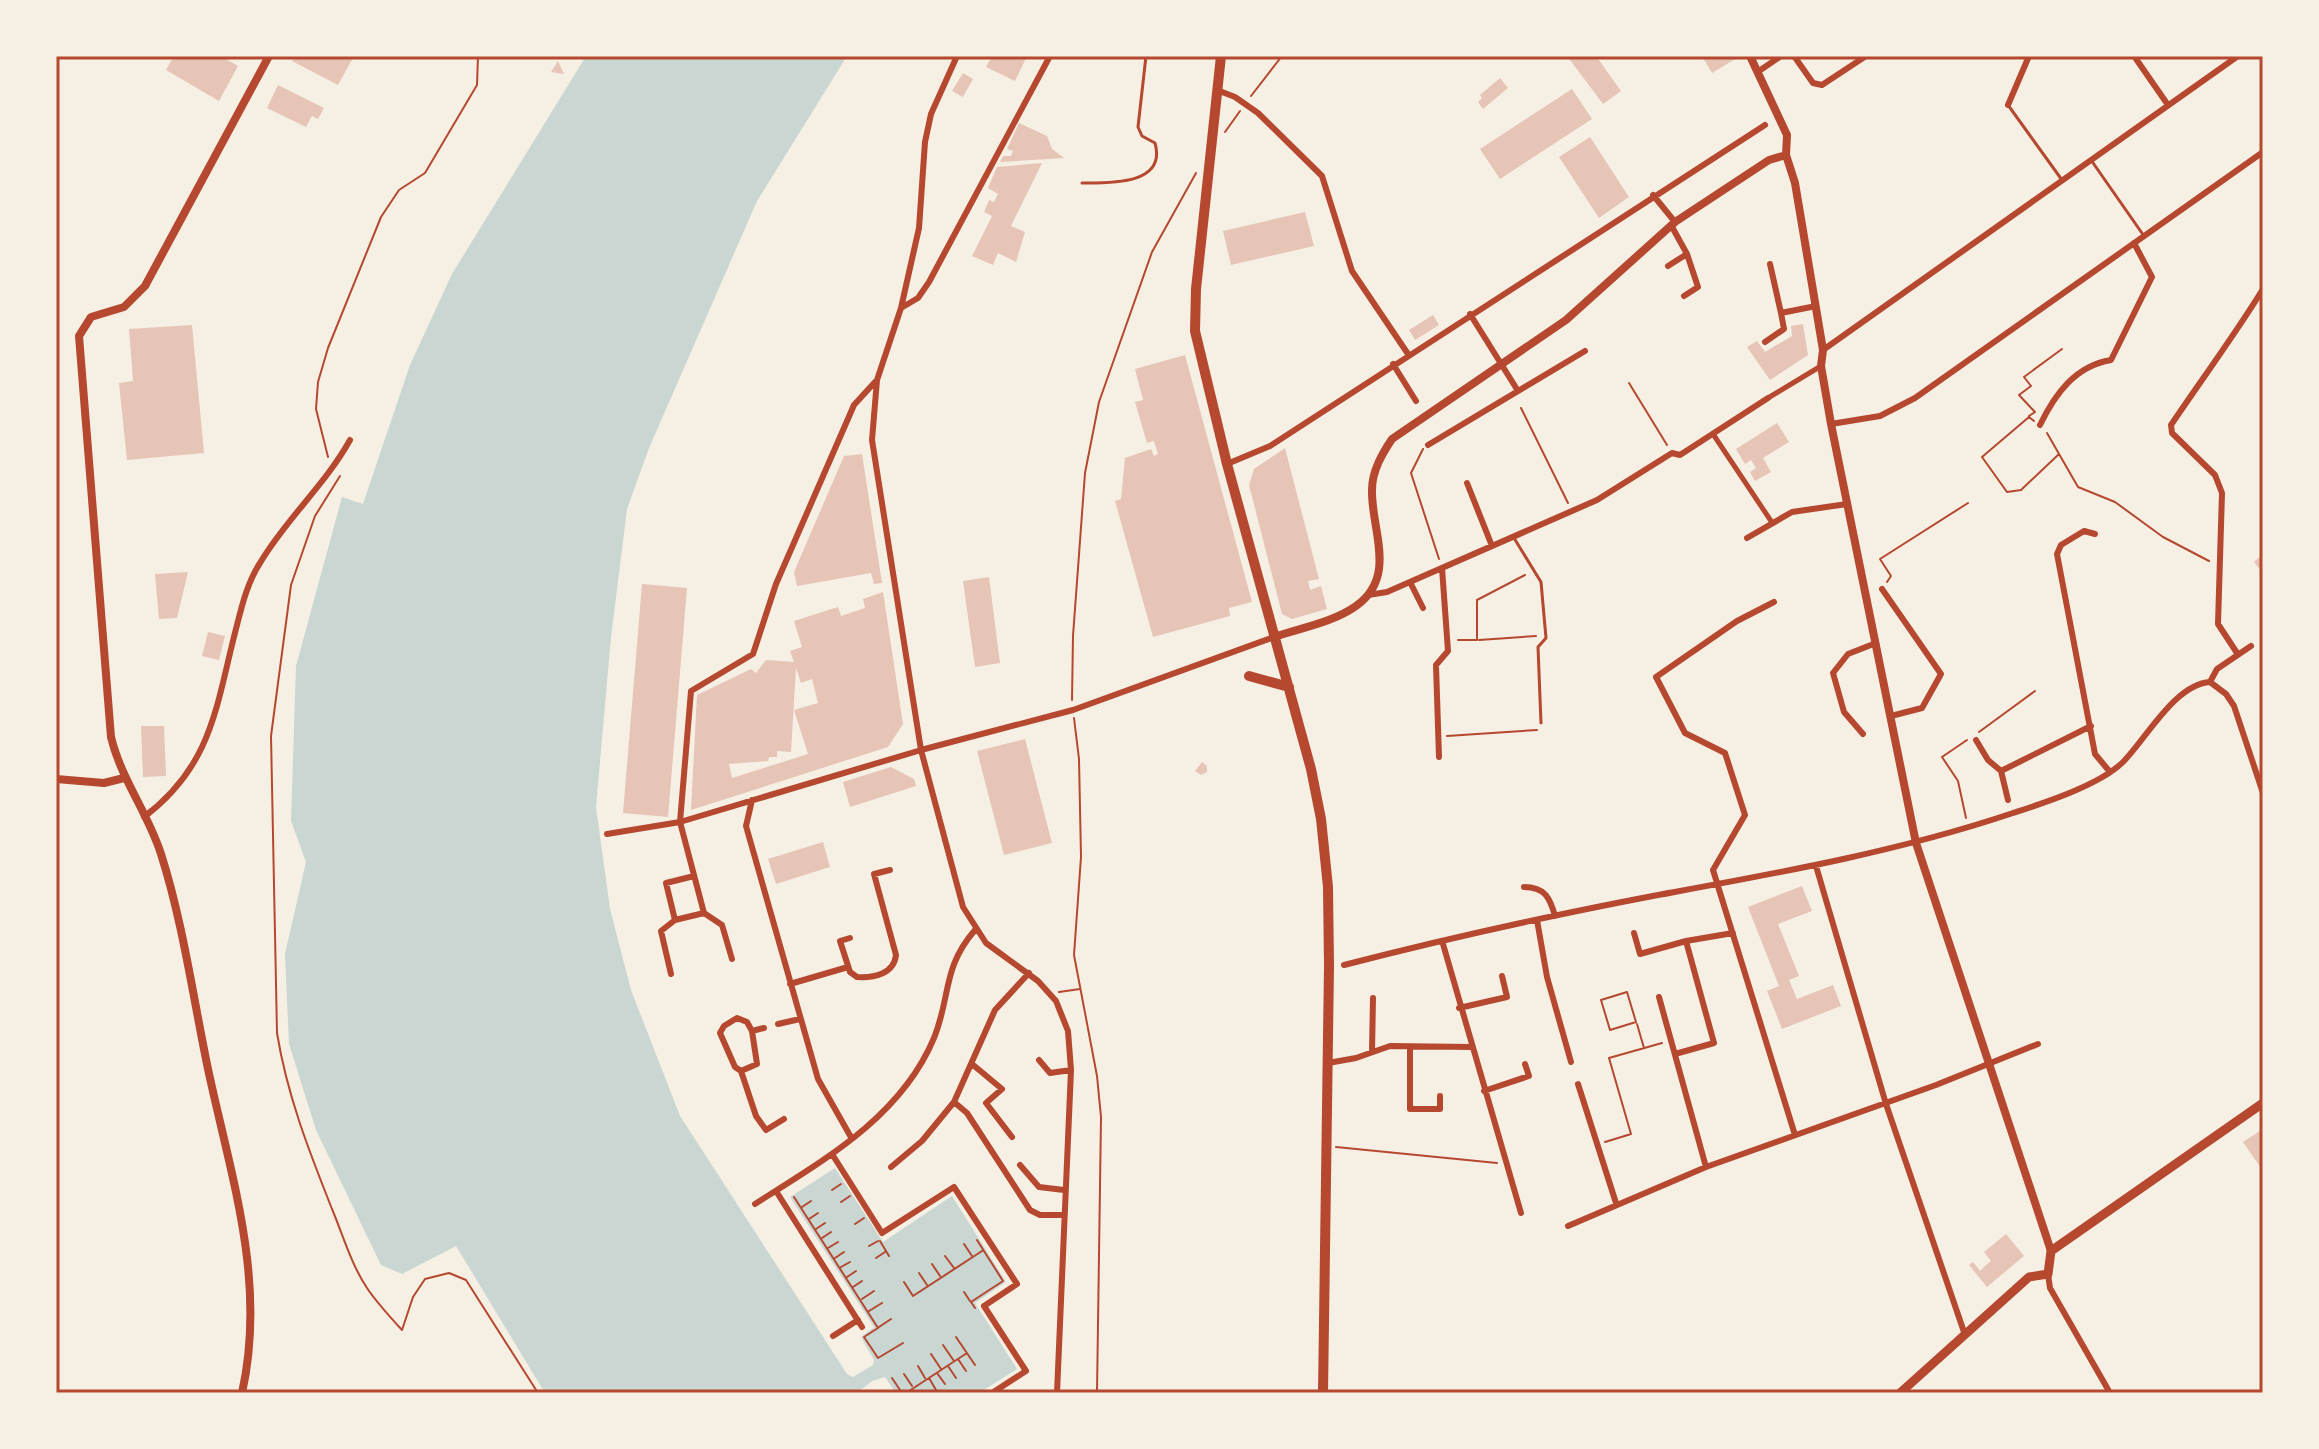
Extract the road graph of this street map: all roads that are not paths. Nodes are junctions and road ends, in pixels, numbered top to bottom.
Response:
1 (269, 56) edge
2 (957, 56) edge
3 (1050, 56) edge
4 (1146, 56) edge
5 (1221, 56) edge
6 (1750, 56) edge
7 (1781, 56) edge
8 (1794, 56) edge
9 (1866, 56) edge
10 (2029, 56) edge
11 (2134, 56) edge
12 (2238, 56) edge
13 (1759, 71) junction
14 (1217, 90) junction
15 (2008, 105) joint
16 (2168, 105) junction
17 (1765, 125) dead end
18 (2263, 152) edge
19 (1786, 155) junction
20 (2091, 160) junction
21 (2062, 180) junction
22 (1082, 183) dead end
23 (1653, 195) junction
24 (1673, 224) junction
25 (2144, 236) junction
26 (2134, 243) junction
27 (1687, 254) junction
28 (1770, 264) dead end
29 (1668, 266) dead end
30 (2263, 289) edge
31 (1684, 296) dead end
32 (1816, 306) junction
33 (901, 308) junction
34 (1781, 313) junction
35 (1470, 314) junction
36 (1765, 342) dead end
37 (1823, 350) junction
38 (1585, 351) dead end
39 (1408, 354) junction
40 (1393, 364) junction
41 (1502, 365) junction
42 (1821, 366) junction
43 (877, 380) junction
44 (1518, 391) junction
45 (1768, 398) joint
46 (1416, 401) dead end
47 (1831, 424) junction
48 (2040, 425) road end
49 (1713, 434) junction
50 (350, 440) dead end
51 (1428, 445) road end
52 (1227, 464) junction
53 (1467, 483) dead end
54 (1847, 504) junction
55 (1771, 521) junction
56 (2095, 534) dead end
57 (1513, 537) junction
58 (1747, 538) dead end
59 (1492, 546) junction
60 (1442, 568) junction
61 (1410, 582) junction
62 (1882, 589) road end
63 (1368, 595) junction
64 (1774, 602) dead end
65 (1423, 608) dead end
66 (1274, 637) junction
67 (1876, 643) junction
68 (2251, 646) dead end
69 (2237, 653) junction
70 (1249, 676) dead end
71 (2210, 682) junction
72 (1289, 687) junction
73 (1891, 716) junction
74 (1541, 723) dead end
75 (2091, 726) junction
76 (1863, 734) dead end
77 (1976, 740) dead end
78 (921, 750) junction
79 (1439, 757) dead end
80 (2001, 771) junction
81 (2110, 772) junction
82 (124, 778) junction
83 (56, 779) edge
84 (2263, 793) edge
85 (752, 800) junction
86 (2008, 800) dead end
87 (144, 817) junction
88 (680, 822) junction
89 (607, 834) dead end
90 (1916, 843) junction
91 (1816, 866) junction
92 (890, 870) dead end
93 (874, 874) junction
94 (694, 876) junction
95 (865, 877) dead end
96 (1718, 885) junction
97 (1524, 887) dead end
98 (704, 913) junction
99 (1555, 916) junction
100 (675, 920) junction
101 (1537, 920) junction
102 (975, 930) junction
103 (1634, 933) dead end
104 (1733, 933) junction
105 (850, 938) dead end
106 (1686, 941) junction
107 (1443, 944) dead end
108 (732, 959) dead end
109 (1344, 965) dead end
110 (848, 967) junction
111 (1029, 973) junction
112 (671, 974) dead end
113 (1502, 976) dead end
114 (790, 984) junction
115 (1659, 997) dead end
116 (1373, 998) dead end
117 (1459, 1008) junction
118 (800, 1019) junction
119 (778, 1024) dead end
120 (764, 1028) dead end
121 (752, 1031) junction
122 (2038, 1044) dead end
123 (1410, 1047) junction
124 (1471, 1047) junction
125 (1372, 1052) junction
126 (1675, 1054) junction
127 (1039, 1060) dead end
128 (1571, 1062) dead end
129 (1328, 1063) junction
130 (972, 1064) junction
131 (1525, 1064) dead end
132 (1987, 1064) junction
133 (1071, 1070) junction
134 (741, 1071) junction
135 (1578, 1084) dead end
136 (1484, 1091) junction
137 (1440, 1096) dead end
138 (954, 1102) junction
139 (2263, 1103) edge
140 (1886, 1104) junction
141 (784, 1119) dead end
142 (1795, 1135) junction
143 (1012, 1137) dead end
144 (852, 1139) junction
145 (832, 1154) junction
146 (1020, 1165) dead end
147 (891, 1167) dead end
148 (1706, 1167) junction
149 (1064, 1190) junction
150 (776, 1191) junction
151 (1616, 1203) junction
152 (755, 1204) dead end
153 (1521, 1213) dead end
154 (1063, 1215) junction
155 (1568, 1226) dead end
156 (2051, 1251) junction
157 (2048, 1274) junction
158 (1964, 1332) junction
159 (833, 1336) dead end
160 (242, 1393) edge
161 (992, 1393) edge
162 (1057, 1393) edge
163 (1323, 1393) edge
164 (1900, 1393) edge
165 (2110, 1393) edge

1 - 82 street
2 - 33 street
3 - 33 street
4 - 22 lane
5 - 14 main road
6 - 13 street
7 - 13 street
8 - 9 street
10 - 15 street
11 - 16 street
12 - 16 street
13 - 19 street
14 - 39 street
14 - 52 main road
15 - 21 lane
16 - 20 street
17 - 23 street
18 - 25 street
19 - 24 street
19 - 32 street
20 - 21 street
20 - 25 lane
21 - 37 street
23 - 24 street
23 - 35 street
24 - 27 street
24 - 41 street
25 - 26 street
26 - 47 street
26 - 48 street
27 - 29 street
27 - 31 street
28 - 34 street
30 - 69 street
32 - 34 street
32 - 37 street
33 - 43 street
34 - 36 street
35 - 39 street
35 - 41 street
37 - 42 street
38 - 44 street
39 - 40 street
40 - 46 street
40 - 52 street
41 - 44 street
41 - 63 street
42 - 45 street
42 - 47 street
43 - 78 street
43 - 88 street
44 - 51 street
45 - 49 street
47 - 54 street
49 - 55 street
49 - 57 street
50 - 87 street
52 - 66 main road
53 - 59 street
54 - 55 street
54 - 67 street
55 - 58 street
56 - 75 street
57 - 59 street
57 - 74 lane
59 - 60 street
60 - 61 street
60 - 79 street
61 - 63 street
61 - 65 street
62 - 73 street
63 - 66 street
64 - 96 street
66 - 72 main road
66 - 78 street
67 - 73 street
67 - 76 street
68 - 69 street
69 - 71 street
70 - 72 main road
71 - 81 street
71 - 84 street
72 - 129 main road
73 - 90 street
75 - 80 street
75 - 81 street
77 - 80 street
78 - 85 street
78 - 102 street
80 - 86 street
81 - 90 street
82 - 83 street
82 - 87 street
85 - 88 street
85 - 114 street
87 - 160 street
88 - 89 street
88 - 94 street
90 - 91 street
90 - 132 street
91 - 96 street
91 - 140 street
92 - 93 street
93 - 95 street
93 - 110 street
94 - 98 street
94 - 100 street
96 - 99 street
96 - 104 street
97 - 99 street
98 - 100 street
98 - 108 street
99 - 101 street
100 - 112 street
101 - 109 street
101 - 128 street
102 - 111 street
102 - 144 street
103 - 106 street
104 - 106 street
104 - 142 street
105 - 110 street
106 - 126 street
107 - 117 street
110 - 114 street
111 - 130 street
111 - 133 street
113 - 117 street
114 - 118 street
115 - 126 street
116 - 125 street
117 - 124 street
118 - 119 street
118 - 144 street
120 - 121 street
121 - 134 street
121 - 134 street
122 - 132 street
123 - 124 street
123 - 125 street
123 - 137 street
124 - 136 street
125 - 129 street
126 - 148 street
127 - 133 street
129 - 163 main road
130 - 138 street
130 - 143 street
131 - 136 street
132 - 140 street
132 - 156 street
133 - 149 street
134 - 141 street
135 - 151 street
136 - 153 street
138 - 147 street
138 - 154 street
139 - 156 main road
140 - 142 street
140 - 158 street
142 - 148 street
144 - 145 street
145 - 150 street
145 - 161 street
146 - 149 street
148 - 151 street
149 - 154 street
150 - 152 street
150 - 159 street
151 - 155 street
154 - 162 street
156 - 157 main road
157 - 158 main road
157 - 165 street
158 - 164 main road

